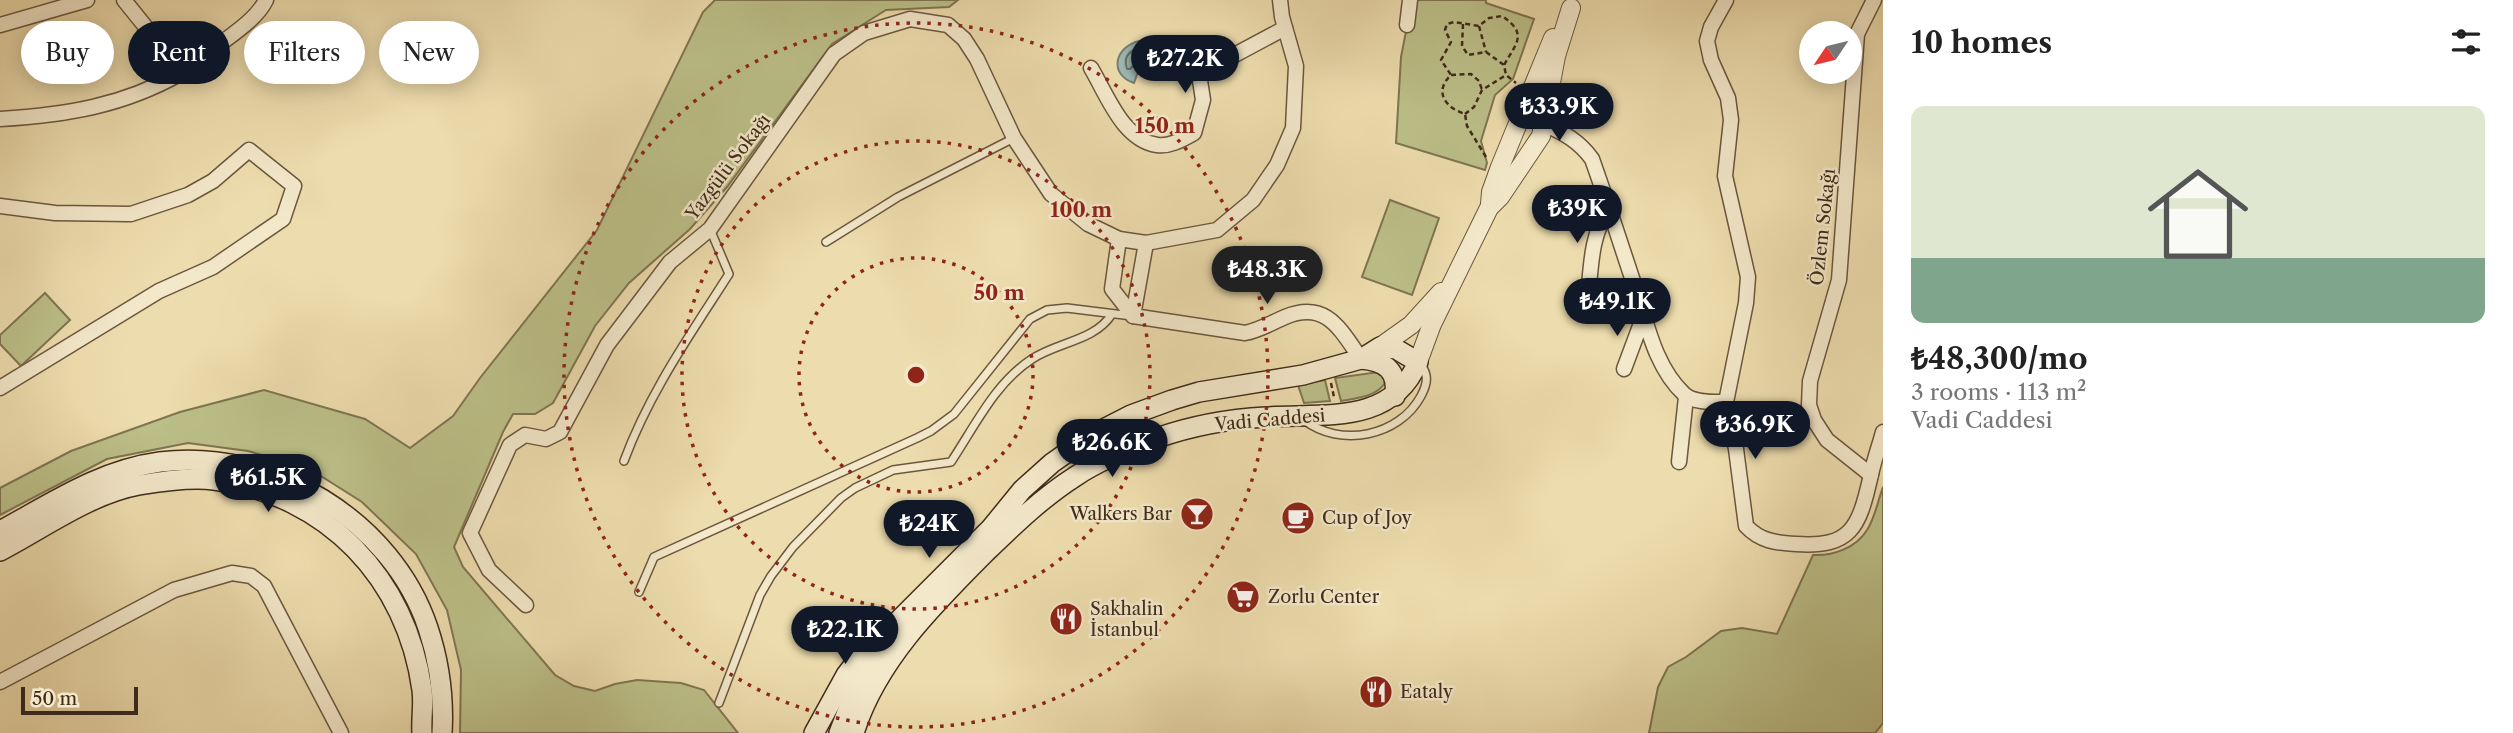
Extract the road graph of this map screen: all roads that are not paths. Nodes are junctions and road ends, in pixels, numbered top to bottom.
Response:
1 (87, 0) edge
2 (124, 0) edge
3 (1280, 0) edge
4 (1410, 0) edge
5 (1726, 0) edge
6 (1874, 0) edge
7 (260, 3) edge
8 (1574, 4) edge
9 (141, 21) edge
10 (0, 25) edge
11 (1407, 25) dead end
12 (1285, 28) junction
13 (230, 37) edge
14 (1091, 68) dead end
15 (157, 84) edge
16 (1526, 105) junction
17 (0, 119) edge
18 (1544, 122) junction
19 (1514, 135) junction
20 (1014, 138) junction
21 (1534, 146) junction
22 (0, 205) edge
23 (1489, 208) junction
24 (1608, 210) junction
25 (710, 229) junction
26 (1119, 239) junction
27 (826, 242) dead end
28 (1146, 243) junction
29 (1457, 273) junction
30 (1588, 297) dead end
31 (1112, 314) junction
32 (1133, 316) junction
33 (1643, 318) junction
34 (1380, 347) junction
35 (1361, 359) junction
36 (1418, 362) junction
37 (1624, 369) dead end
38 (0, 388) edge
39 (1395, 396) junction
40 (1686, 397) junction
41 (1726, 402) junction
42 (1300, 417) junction
43 (1883, 432) edge
44 (624, 460) dead end
45 (1679, 462) dead end
46 (1871, 475) junction
47 (0, 531) edge
48 (0, 551) edge
49 (639, 592) dead end
50 (526, 606) dead end
51 (898, 621) junction
52 (0, 682) edge
53 (719, 703) dead end
54 (341, 733) edge
55 (422, 733) edge
56 (442, 733) edge
57 (814, 733) edge
58 (839, 733) edge
59 (854, 733) edge

1 - 10 street
2 - 9 street
3 - 12 street, Yazgülü Sokağı
4 - 11 street
5 - 41 street
6 - 46 street, Özlem Sokağı
7 - 13 street
8 - 16 street
8 - 18 street
12 - 14 street
12 - 28 street, Yazgülü Sokağı
15 - 17 street
16 - 18 street
16 - 19 street
18 - 21 street
18 - 24 street
19 - 21 street
19 - 23 street
20 - 25 street, Yazgülü Sokağı
20 - 26 street, Yazgülü Sokağı
20 - 27 lane
21 - 23 street
22 - 38 street
23 - 29 street
24 - 30 street
24 - 33 street
25 - 44 lane
25 - 50 street, Yazgülü Sokağı
26 - 28 street, Yazgülü Sokağı
26 - 32 street
28 - 32 street
29 - 34 street
29 - 36 street
31 - 32 lane
31 - 49 lane
31 - 53 lane
32 - 35 street
33 - 37 street
33 - 40 street
34 - 35 main road, Vadi Caddesi
34 - 36 main road
35 - 39 main road
35 - 51 main road, Vadi Caddesi
36 - 39 main road
36 - 42 lane
39 - 42 main road, Vadi Caddesi
40 - 41 street
40 - 45 street
41 - 46 street
42 - 59 main road, Vadi Caddesi
43 - 46 street
47 - 56 main road
48 - 55 main road
51 - 57 main road
51 - 58 main road
52 - 54 street

